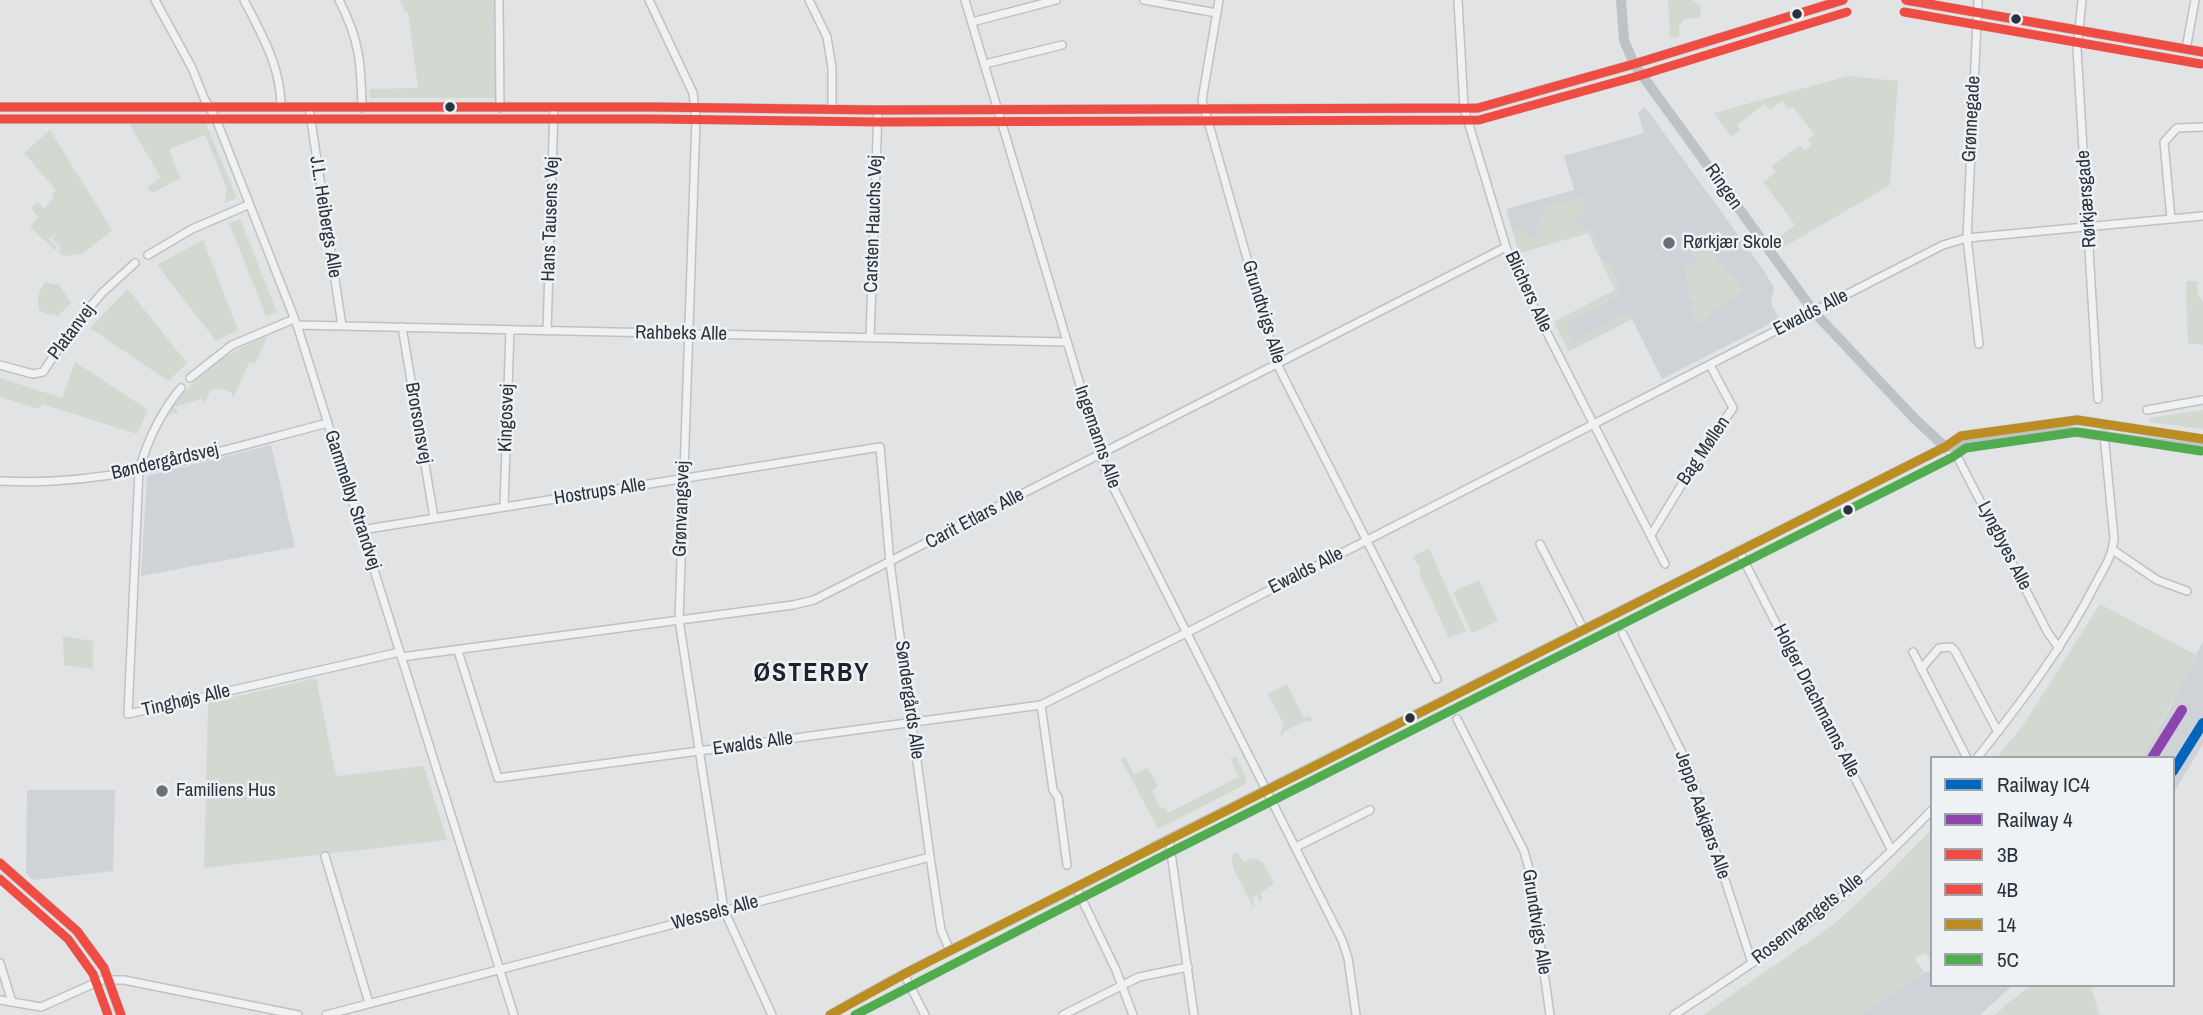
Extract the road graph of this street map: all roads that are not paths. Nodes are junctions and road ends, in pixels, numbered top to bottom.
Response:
1 (155, 0) edge
2 (244, 0) edge
3 (339, 0) edge
4 (499, 0) edge
5 (649, 0) edge
6 (809, 0) edge
7 (965, 0) edge
8 (1056, 0) edge
9 (1144, 0) edge
10 (1219, 0) edge
11 (1458, 0) edge
12 (1621, 0) edge
13 (1843, 0) edge
14 (1906, 0) edge
15 (1978, 0) edge
16 (2082, 0) edge
17 (2195, 0) edge
18 (1217, 13) junction
19 (1977, 13) junction
20 (972, 22) junction
21 (2078, 29) junction
22 (1062, 45) dead end
23 (2186, 49) junction
24 (2203, 52) edge
25 (985, 64) junction
26 (1634, 64) junction
27 (0, 107) edge
28 (281, 107) junction
29 (309, 107) junction
30 (210, 108) junction
31 (362, 108) junction
32 (500, 108) junction
33 (554, 108) junction
34 (832, 108) junction
35 (997, 108) junction
36 (1464, 108) junction
37 (695, 109) junction
38 (1205, 109) junction
39 (878, 110) junction
40 (2203, 127) edge
41 (248, 205) junction
42 (2203, 216) edge
43 (2171, 219) junction
44 (2089, 227) junction
45 (1967, 239) junction
46 (1506, 247) junction
47 (148, 255) dead end
48 (135, 263) dead end
49 (1814, 312) junction
50 (296, 322) junction
51 (342, 326) junction
52 (402, 327) junction
53 (510, 330) junction
54 (547, 331) junction
55 (688, 334) junction
56 (870, 338) junction
57 (1066, 342) junction
58 (1979, 344) dead end
59 (1277, 364) junction
60 (0, 365) edge
61 (1710, 365) junction
62 (190, 378) dead end
63 (181, 388) dead end
64 (2098, 399) dead end
65 (2203, 400) edge
66 (2147, 410) dead end
67 (328, 423) junction
68 (1594, 425) junction
69 (2104, 434) junction
70 (2203, 439) edge
71 (880, 447) joint
72 (1945, 447) junction
73 (2203, 449) edge
74 (1099, 454) junction
75 (139, 470) junction
76 (683, 478) junction
77 (0, 481) edge
78 (504, 507) junction
79 (434, 518) junction
80 (362, 530) junction
81 (1651, 535) junction
82 (1367, 540) junction
83 (1540, 544) dead end
84 (2113, 550) junction
85 (1739, 551) junction
86 (890, 563) junction
87 (1665, 564) dead end
88 (2187, 592) dead end
89 (679, 620) junction
90 (1584, 629) junction
91 (1188, 632) junction
92 (1623, 634) dead end
93 (2059, 648) junction
94 (458, 651) junction
95 (1913, 652) dead end
96 (401, 655) junction
97 (1922, 669) junction
98 (1437, 679) dead end
99 (1041, 705) junction
100 (1457, 719) dead end
101 (913, 723) junction
102 (1998, 732) junction
103 (701, 751) junction
104 (1966, 756) edge
105 (1979, 756) edge
106 (1268, 791) junction
107 (1370, 810) dead end
108 (1930, 812) edge
109 (1169, 839) junction
110 (1296, 847) junction
111 (1892, 851) junction
112 (325, 856) dead end
113 (929, 857) junction
114 (0, 863) edge
115 (1067, 865) dead end
116 (1077, 889) junction
117 (724, 910) junction
118 (950, 951) junction
119 (0, 963) edge
120 (1752, 963) junction
121 (1188, 967) junction
122 (499, 968) junction
123 (904, 974) junction
124 (109, 980) junction
125 (1123, 984) junction
126 (0, 1000) edge
127 (12, 1002) junction
128 (369, 1003) junction
129 (121, 1015) edge
130 (298, 1015) edge
131 (326, 1015) edge
132 (513, 1015) edge
133 (772, 1015) edge
134 (830, 1015) edge
135 (925, 1015) edge
136 (1063, 1015) edge
137 (1133, 1015) edge
138 (1194, 1015) edge
139 (1356, 1015) edge
140 (1550, 1015) edge
141 (1674, 1015) edge

1 - 30 street, Gammelby Strandvej
2 - 28 street
3 - 31 street
4 - 32 street
5 - 37 street, Grønvangsvej
6 - 34 street
7 - 20 street, Ingemanns Alle
8 - 20 street
9 - 18 street
10 - 18 street, Grundtvigs Alle
11 - 36 street, Blichers Alle
12 - 26 street, Ringen
13 - 26 street
14 - 19 street
15 - 19 street, Grønnegade
16 - 21 street, Rørkjærsgade
17 - 23 street
18 - 38 street, Grundtvigs Alle
19 - 21 street
19 - 45 street, Grønnegade
20 - 25 street, Ingemanns Alle
21 - 23 street
21 - 44 street, Rørkjærsgade
22 - 25 street
23 - 24 street
25 - 35 street, Ingemanns Alle
26 - 36 street
26 - 49 street, Ringen
27 - 30 street
28 - 29 street
28 - 30 street
29 - 31 street
29 - 51 street, J.L. Heibergs Alle
30 - 41 street, Gammelby Strandvej
31 - 32 street
32 - 33 street
33 - 37 street
33 - 54 street, Hans Tausens Vej
34 - 37 street
34 - 39 street
35 - 38 street
35 - 39 street
35 - 57 street, Ingemanns Alle
36 - 38 street
36 - 46 street, Blichers Alle
37 - 55 street, Grønvangsvej
38 - 59 street, Grundtvigs Alle
39 - 56 street, Carsten Hauchs Vej
40 - 43 street
41 - 47 street
41 - 50 street, Gammelby Strandvej
42 - 43 street, Ewalds Alle
43 - 44 street, Ewalds Alle
44 - 45 street, Ewalds Alle
44 - 64 street, Rørkjærsgade
45 - 49 street, Ewalds Alle
45 - 58 street, Grønnegade
46 - 59 street, Carit Etlars Alle
46 - 68 street, Blichers Alle
48 - 60 street, Platanvej
49 - 61 street, Ewalds Alle
49 - 72 street, Ringen
50 - 51 street, Rahbeks Alle
50 - 62 street
50 - 67 street, Gammelby Strandvej
51 - 52 street, Rahbeks Alle
52 - 53 street, Rahbeks Alle
52 - 79 street, Brorsonsvej
53 - 54 street, Rahbeks Alle
53 - 78 street, Kingosvej
54 - 55 street, Rahbeks Alle
55 - 56 street, Rahbeks Alle
55 - 76 street, Grønvangsvej
56 - 57 street, Rahbeks Alle
57 - 74 street, Ingemanns Alle
59 - 74 street, Carit Etlars Alle
59 - 82 street, Grundtvigs Alle
61 - 68 street, Ewalds Alle
61 - 81 street, Bag Møllen
63 - 75 street
65 - 66 street
67 - 75 street, Bøndergårdsvej
67 - 80 street, Gammelby Strandvej
68 - 81 street, Blichers Alle
68 - 82 street, Ewalds Alle
69 - 72 street
69 - 73 street
69 - 84 street
70 - 72 street
71 - 76 street, Hostrups Alle
71 - 86 street, Søndergårds Alle
72 - 85 street
72 - 93 street, Lyngbyes Alle
74 - 86 street, Carit Etlars Alle
74 - 91 street, Ingemanns Alle
75 - 77 street, Bøndergårdsvej
75 - 96 street, Tinghøjs Alle
76 - 78 street, Hostrups Alle
76 - 89 street, Grønvangsvej
78 - 79 street, Hostrups Alle
79 - 80 street, Hostrups Alle
80 - 96 street, Gammelby Strandvej
81 - 87 street, Blichers Alle
82 - 91 street, Ewalds Alle
82 - 98 street, Grundtvigs Alle
83 - 90 street
84 - 88 street
84 - 93 street
85 - 90 street
85 - 111 street, Holger Drachmanns Alle
86 - 89 street, Carit Etlars Alle
86 - 101 street, Søndergårds Alle
89 - 94 street, Carit Etlars Alle
89 - 103 street, Grønvangsvej
90 - 106 street
91 - 99 street, Ewalds Alle
91 - 106 street, Ingemanns Alle
92 - 120 street, Jeppe Aakjærs Alle
93 - 102 street
94 - 96 street, Carit Etlars Alle
94 - 103 street, Ewalds Alle
95 - 97 street
96 - 122 street, Gammelby Strandvej
97 - 102 street
97 - 104 street
99 - 101 street, Ewalds Alle
99 - 115 street
100 - 140 street, Grundtvigs Alle
101 - 103 street, Ewalds Alle
101 - 113 street, Søndergårds Alle
102 - 105 street
103 - 117 street, Grønvangsvej
106 - 109 street
106 - 110 street, Ingemanns Alle
107 - 110 street
108 - 111 street, Rosenvængets Alle
109 - 116 street
109 - 121 street
110 - 139 street, Ingemanns Alle
111 - 120 street, Rosenvængets Alle
112 - 128 street
113 - 117 street, Wessels Alle
113 - 118 street, Søndergårds Alle
114 - 124 street
116 - 118 street
116 - 125 street
117 - 122 street, Wessels Alle
117 - 133 street, Grønvangsvej
118 - 123 street
119 - 127 street
120 - 141 street, Rosenvængets Alle
121 - 125 street
121 - 138 street
122 - 128 street, Wessels Alle
122 - 132 street, Gammelby Strandvej
123 - 134 street
123 - 135 street
124 - 127 street
124 - 129 street
124 - 130 street
125 - 136 street
125 - 137 street
126 - 127 street
128 - 131 street, Wessels Alle

